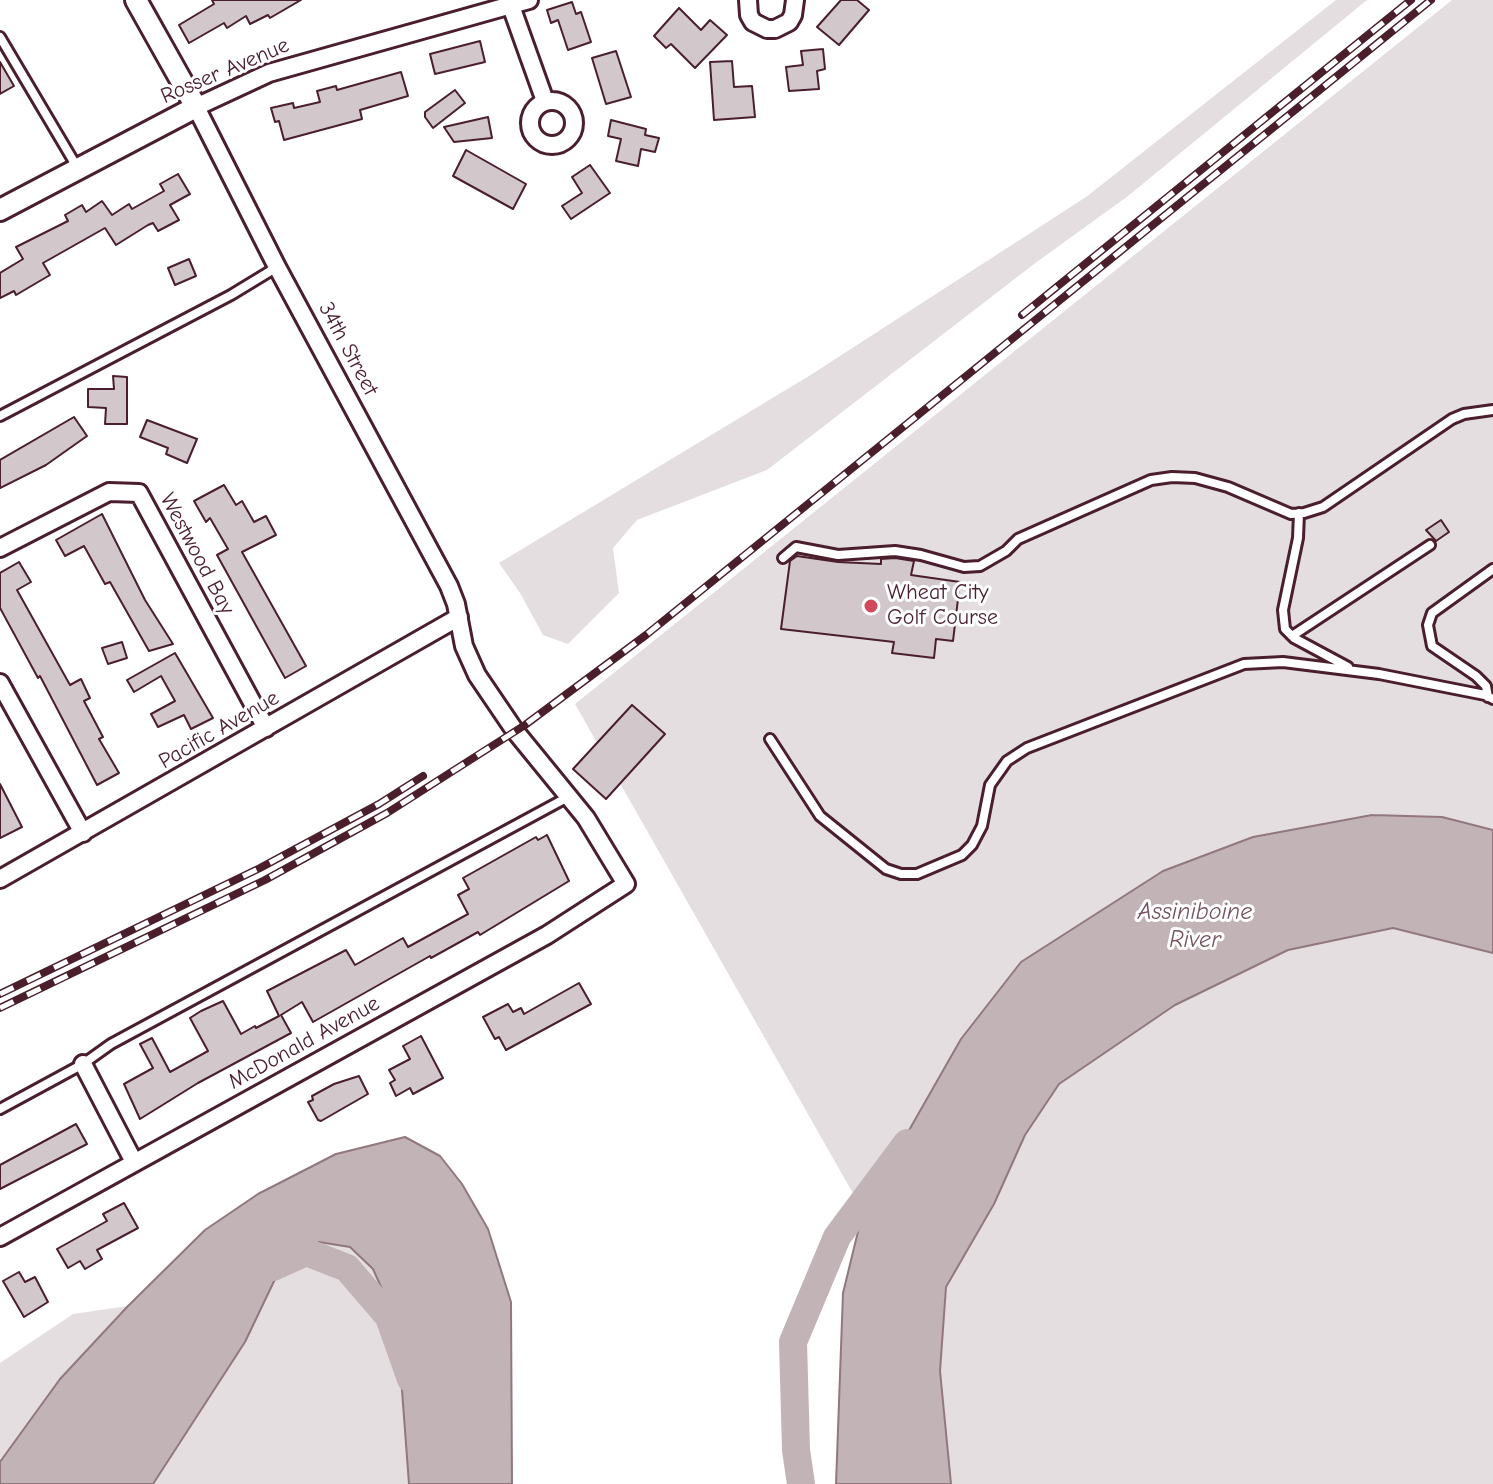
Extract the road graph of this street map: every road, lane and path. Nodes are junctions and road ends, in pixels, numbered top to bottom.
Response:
1 (136, 0) edge
2 (529, 0) edge
3 (748, 0) edge
4 (795, 0) edge
5 (511, 6) junction
6 (0, 37) edge
7 (545, 101) dead end
8 (196, 107) junction
9 (78, 169) junction
10 (0, 210) edge
11 (277, 267) junction
12 (1493, 410) edge
13 (0, 416) edge
14 (1299, 513) junction
15 (1430, 545) dead end
16 (0, 548) edge
17 (783, 558) dead end
18 (1493, 569) edge
19 (459, 617) junction
20 (1292, 636) junction
21 (1355, 671) junction
22 (0, 683) edge
23 (1490, 698) edge
24 (266, 728) junction
25 (770, 739) dead end
26 (568, 797) junction
27 (83, 833) junction
28 (0, 879) edge
29 (626, 884) joint
30 (83, 1064) junction
31 (0, 1109) edge
32 (134, 1162) junction
33 (0, 1237) edge

1 - 8 street, 34th Street
2 - 5 street, Rosser Avenue
3 - 4 street
5 - 7 street
5 - 8 street, Rosser Avenue
6 - 9 lane
8 - 9 street, Rosser Avenue
8 - 11 street, 34th Street
9 - 10 street, Rosser Avenue
11 - 13 lane
11 - 19 street, 34th Street
12 - 14 lane
14 - 17 lane
14 - 20 lane
15 - 20 lane
16 - 24 street, Westwood Bay
18 - 23 lane
19 - 24 street, Pacific Avenue
19 - 26 street, 34th Street
20 - 21 lane
21 - 23 lane
21 - 25 lane
22 - 27 street
24 - 27 street, Pacific Avenue
26 - 29 street, 34th Street
26 - 30 lane
27 - 28 street, Pacific Avenue
29 - 32 street, McDonald Avenue
30 - 31 lane
30 - 32 street
32 - 33 street, McDonald Avenue

